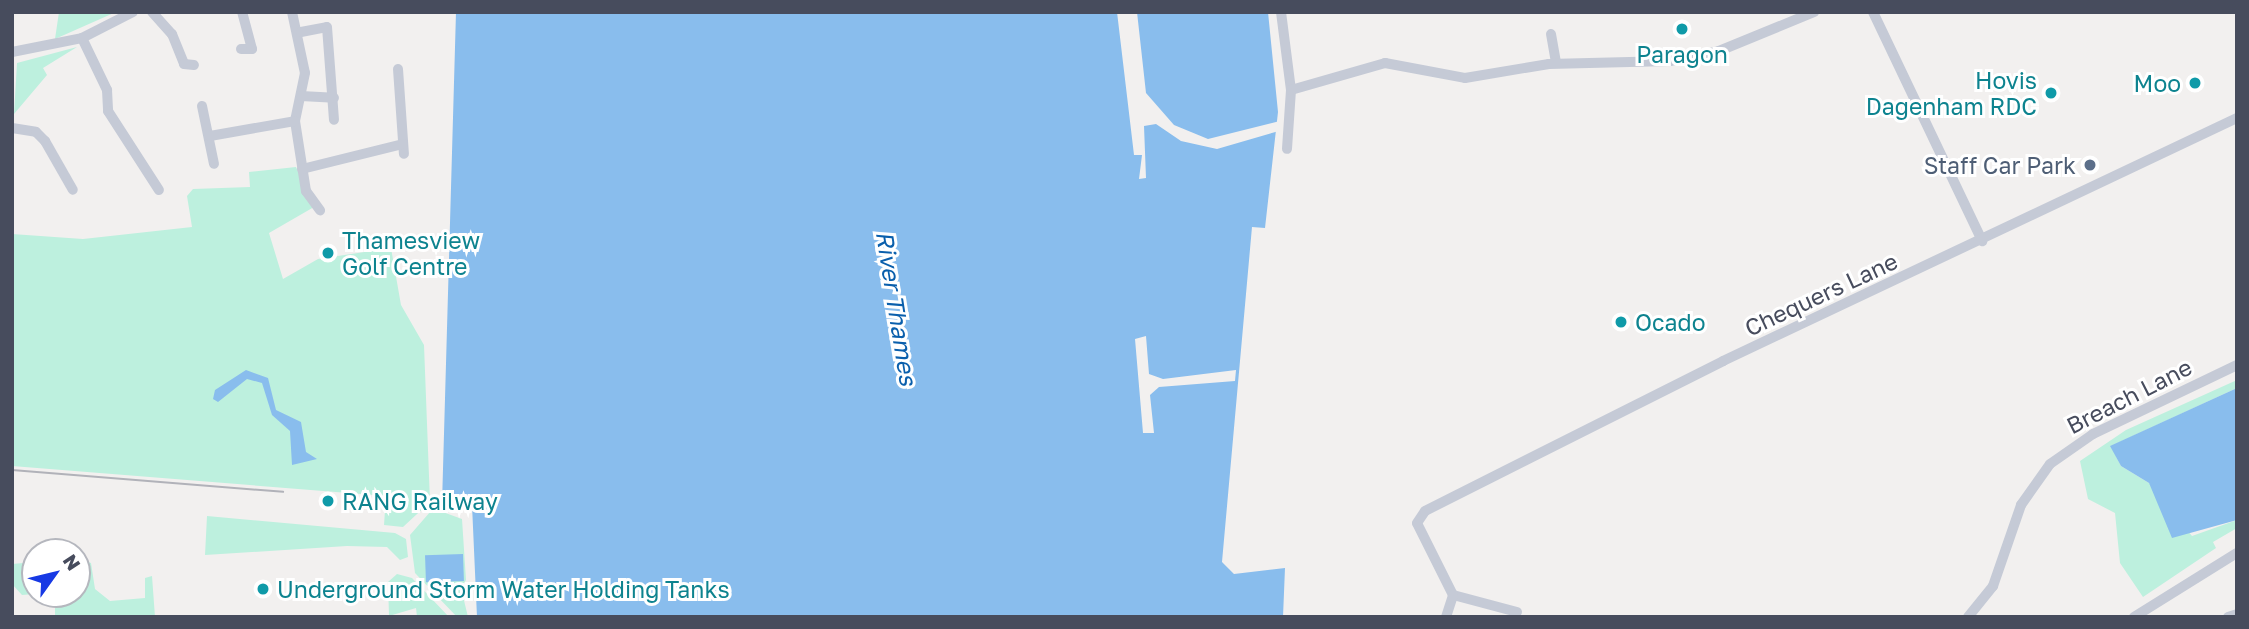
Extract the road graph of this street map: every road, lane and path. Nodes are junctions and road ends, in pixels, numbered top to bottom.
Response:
1 (133, 12) edge
2 (152, 12) edge
3 (242, 12) edge
4 (292, 12) edge
5 (1281, 12) edge
6 (1814, 12) edge
7 (1874, 12) edge
8 (301, 32) junction
9 (1551, 34) dead end
10 (82, 38) junction
11 (241, 49) dead end
12 (12, 52) edge
13 (1556, 64) junction
14 (194, 65) dead end
15 (398, 69) dead end
16 (1291, 90) junction
17 (334, 93) junction
18 (301, 96) junction
19 (202, 106) dead end
20 (2237, 119) edge
21 (334, 120) dead end
22 (295, 121) junction
23 (12, 128) edge
24 (210, 136) junction
25 (1287, 149) dead end
26 (214, 164) dead end
27 (302, 169) junction
28 (73, 190) dead end
29 (159, 190) dead end
30 (320, 210) dead end
31 (1982, 241) junction
32 (2237, 365) edge
33 (2237, 553) edge
34 (1453, 595) junction
35 (1517, 612) dead end
36 (2237, 614) edge
37 (1446, 617) edge
38 (1968, 617) edge
39 (2134, 617) edge
40 (2228, 617) edge

1 - 10 street
2 - 14 street
3 - 11 street
4 - 8 street
5 - 16 street
6 - 13 street
7 - 31 street
8 - 17 street
8 - 18 street
9 - 13 street
10 - 12 street
10 - 29 street
13 - 16 street
15 - 27 street
16 - 25 street
17 - 18 street
17 - 21 street
18 - 22 street
19 - 24 street
20 - 31 street, Chequers Lane
22 - 24 street
22 - 27 street
23 - 28 street
24 - 26 street
27 - 30 street
31 - 34 street, Chequers Lane
32 - 38 street, Breach Lane
33 - 39 street
34 - 35 street
34 - 37 street
36 - 40 street

